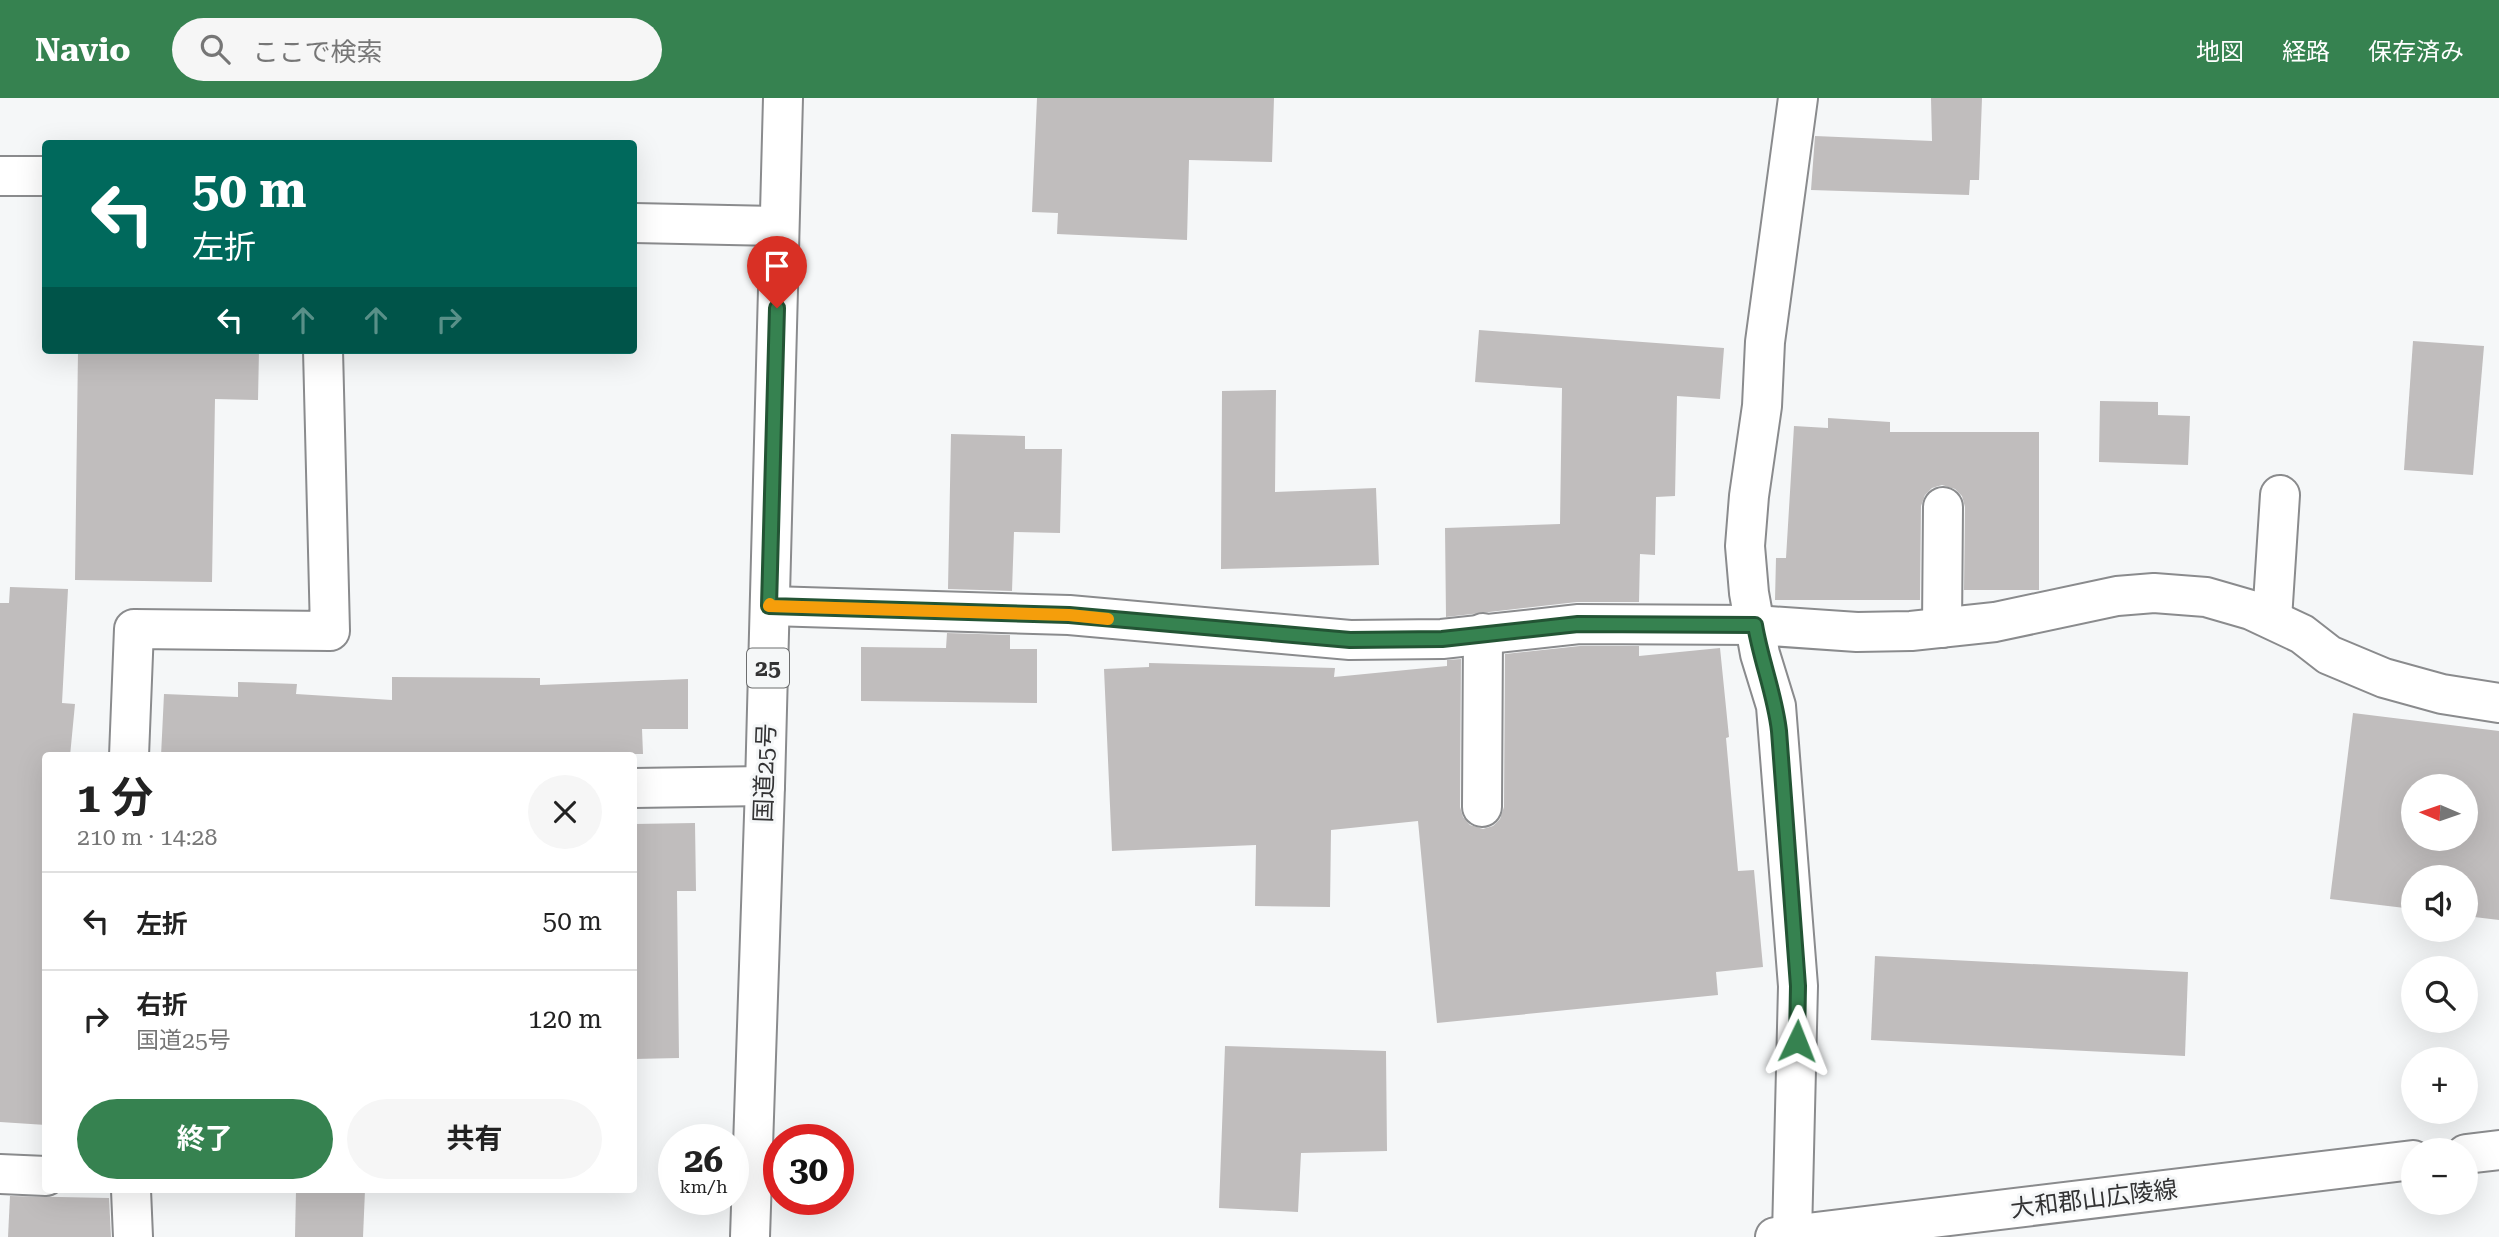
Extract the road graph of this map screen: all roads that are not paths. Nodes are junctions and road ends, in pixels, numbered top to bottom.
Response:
1 (783, 98) edge
2 (1798, 98) edge
3 (0, 176) edge
4 (42, 176) edge
5 (637, 223) edge
6 (779, 226) junction
7 (323, 354) edge
8 (2280, 495) dead end
9 (1943, 507) dead end
10 (769, 606) junction
11 (2272, 619) junction
12 (1755, 625) junction
13 (1942, 628) junction
14 (1483, 634) junction
15 (2499, 703) edge
16 (130, 752) edge
17 (765, 786) junction
18 (637, 788) edge
19 (1482, 807) dead end
20 (2499, 1150) edge
21 (2478, 1153) edge
22 (2401, 1161) edge
23 (0, 1174) edge
24 (42, 1176) edge
25 (131, 1193) edge
26 (1784, 1236) edge
27 (133, 1237) edge
28 (750, 1237) edge

1 - 6 main road, 国道25号 / 25
2 - 12 main road
3 - 4 main road
5 - 6 main road
6 - 10 main road, 国道25号 / 25
7 - 16 main road
8 - 11 main road
9 - 13 main road
10 - 14 main road
10 - 17 main road, 国道25号 / 25
11 - 13 main road
11 - 15 main road
12 - 13 main road
12 - 14 main road
12 - 26 main road
14 - 19 main road
17 - 18 main road
17 - 28 main road, 国道25号 / 25
20 - 21 main road
22 - 26 main road, 大和郡山広陵線
23 - 24 main road
25 - 27 main road

